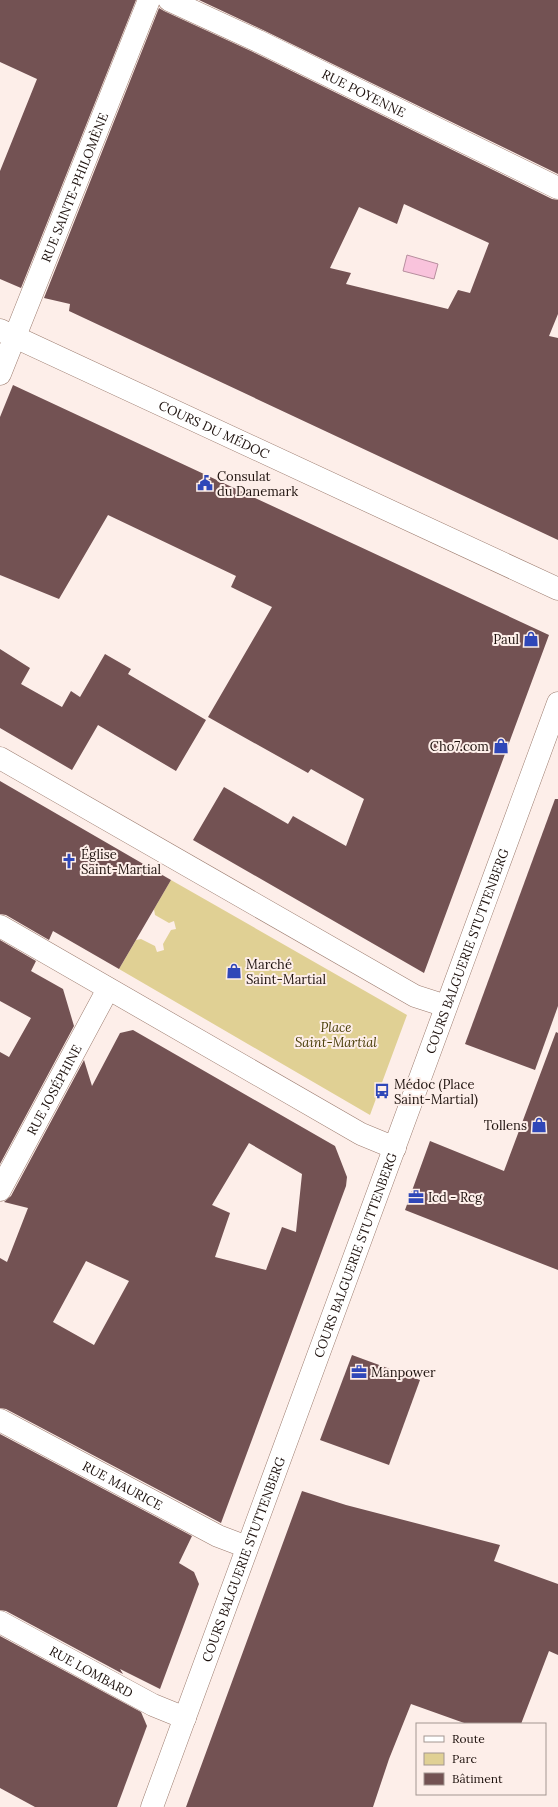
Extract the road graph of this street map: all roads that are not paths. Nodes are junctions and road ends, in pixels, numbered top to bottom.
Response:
1 (149, 0) edge
2 (169, 0) edge
3 (558, 188) edge
4 (7, 334) edge
5 (0, 374) edge
6 (558, 589) edge
7 (558, 703) edge
8 (0, 758) edge
9 (0, 926) edge
10 (108, 988) junction
11 (446, 1006) junction
12 (394, 1148) junction
13 (0, 1190) edge
14 (0, 1420) edge
15 (247, 1547) junction
16 (0, 1622) edge
17 (185, 1718) junction
18 (152, 1807) edge

1 - 4 street, RUE SAINTE-PHILOMÈNE
2 - 3 street, RUE POYENNE
4 - 5 street, RUE SAINTE-PHILOMÈNE
4 - 6 street, COURS DU MÉDOC
7 - 11 street, COURS BALGUERIE STUTTENBERG
8 - 11 street
9 - 10 street
10 - 12 street
10 - 13 street, RUE JOSÉPHINE
11 - 12 street, COURS BALGUERIE STUTTENBERG
12 - 15 street, COURS BALGUERIE STUTTENBERG
14 - 15 street, RUE MAURICE
15 - 17 street, COURS BALGUERIE STUTTENBERG
16 - 17 street, RUE LOMBARD
17 - 18 street, COURS BALGUERIE STUTTENBERG

